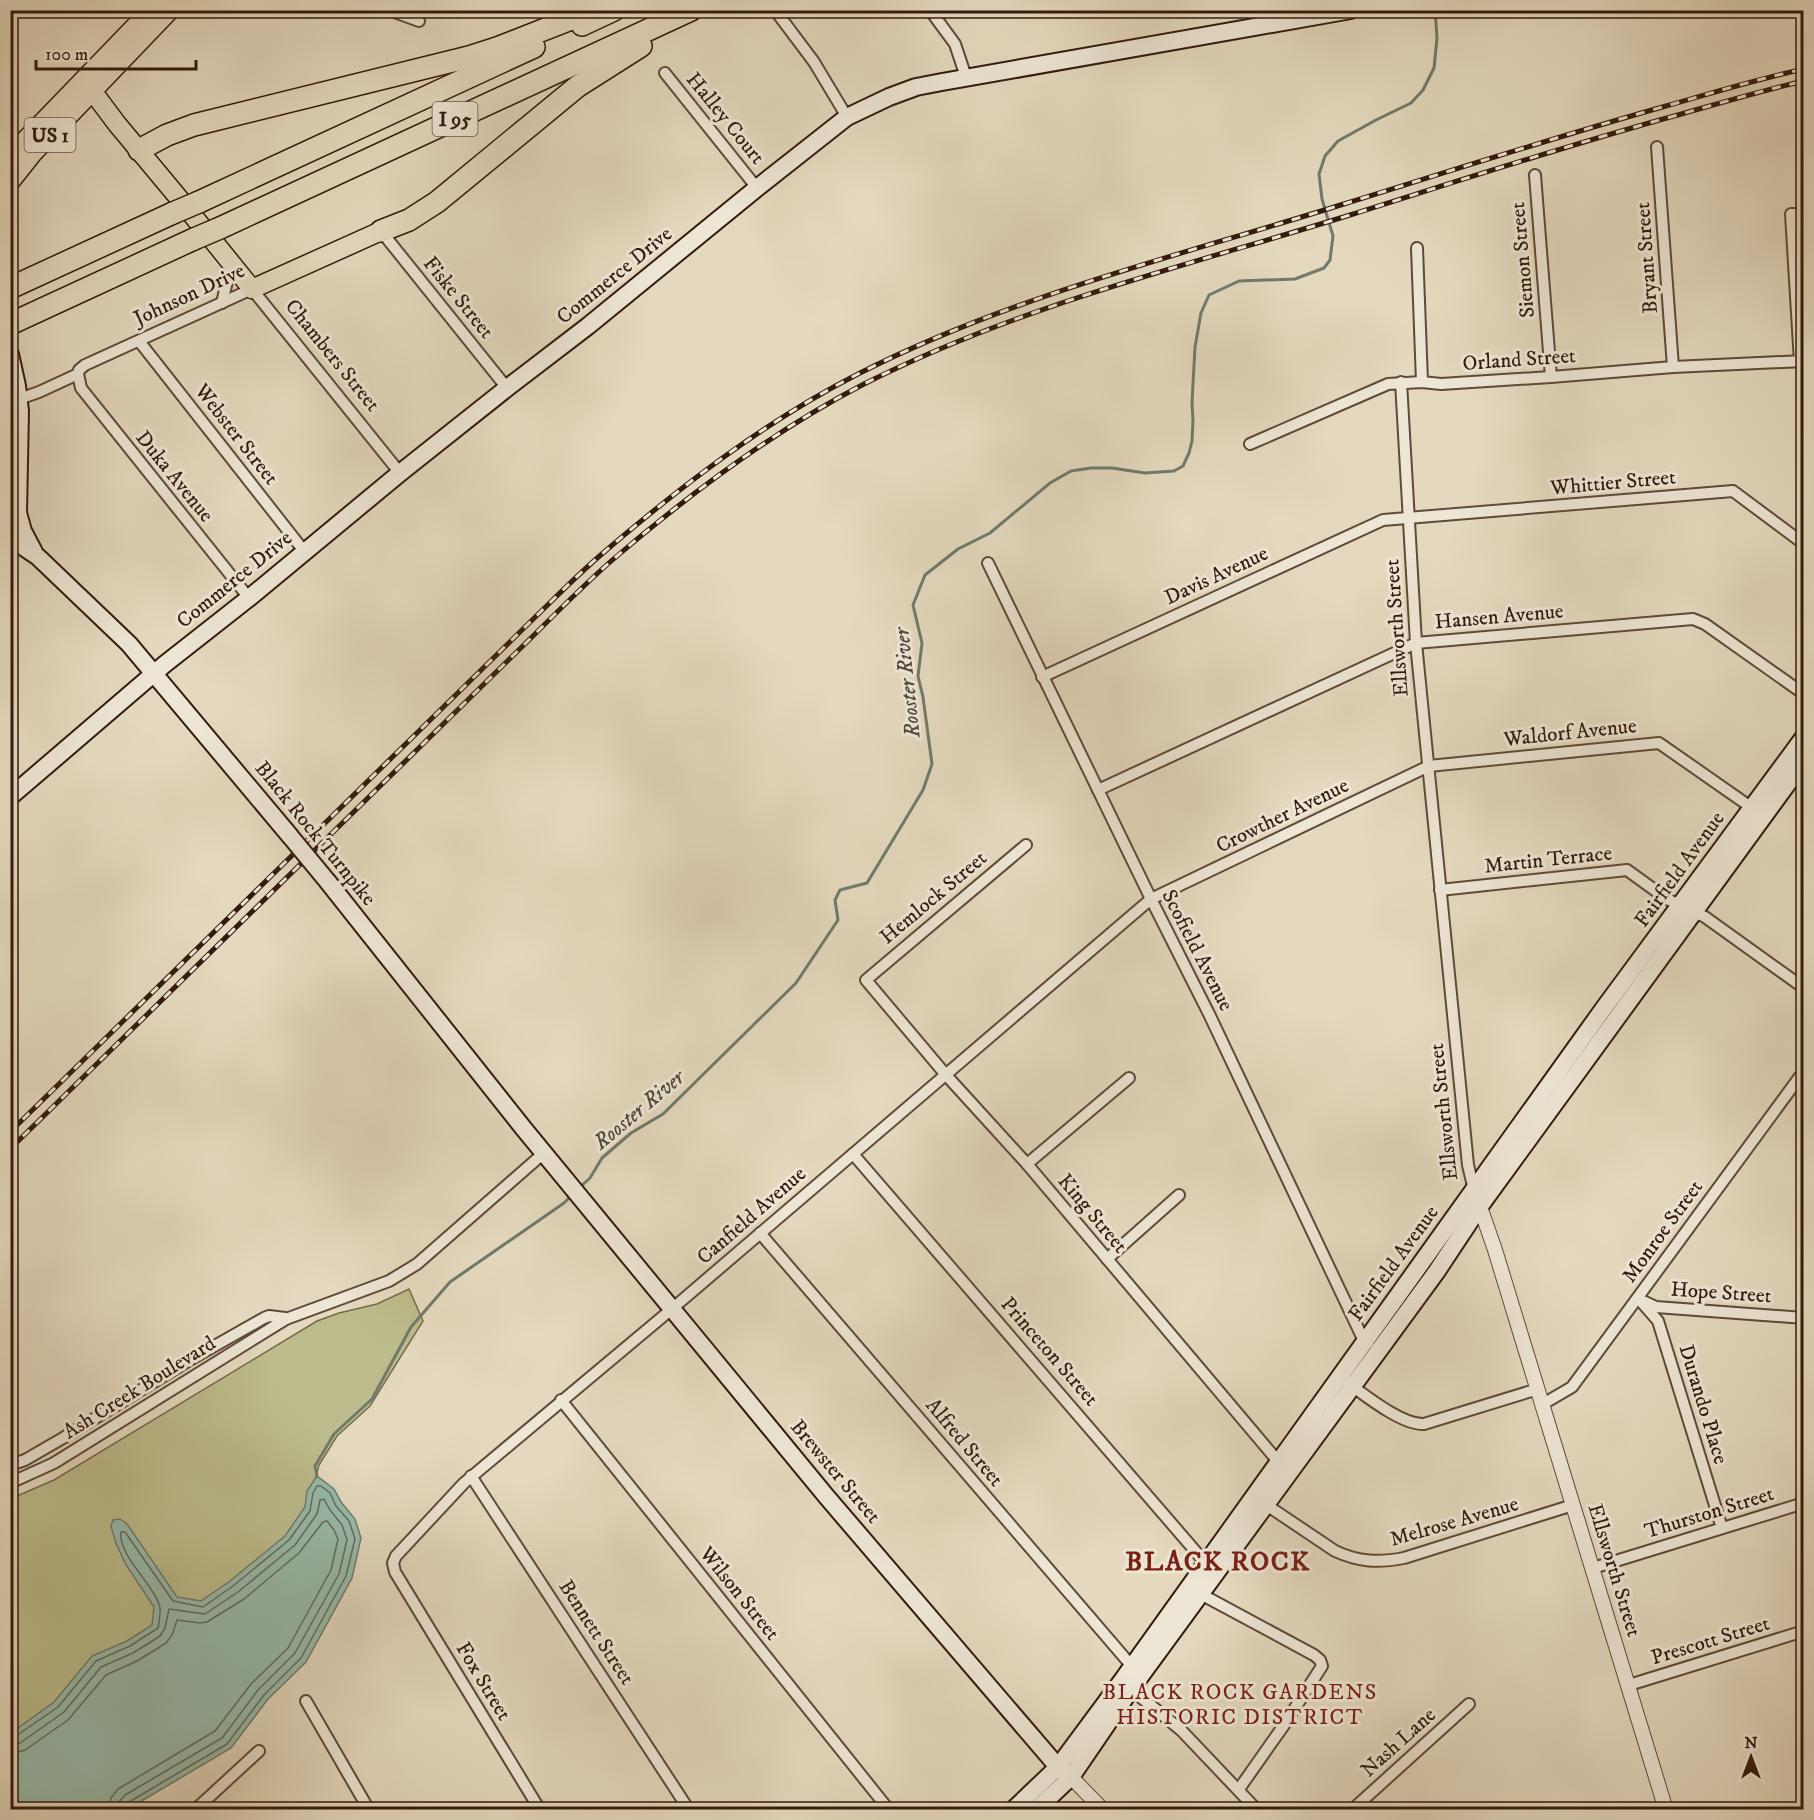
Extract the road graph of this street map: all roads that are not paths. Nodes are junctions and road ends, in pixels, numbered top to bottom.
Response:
1 (151, 10) edge
2 (170, 10) edge
3 (394, 10) edge
4 (594, 10) edge
5 (614, 10) edge
6 (691, 10) edge
7 (702, 10) edge
8 (775, 10) edge
9 (930, 10) edge
10 (1351, 10) edge
11 (1324, 12) edge
12 (1294, 15) edge
13 (419, 21) dead end
14 (141, 31) junction
15 (665, 73) dead end
16 (966, 77) junction
17 (88, 85) junction
18 (847, 117) junction
19 (1657, 147) dead end
20 (139, 150) junction
21 (10, 156) edge
22 (1535, 175) dead end
23 (10, 182) edge
24 (757, 188) junction
25 (1803, 214) edge
26 (381, 231) junction
27 (1418, 248) dead end
28 (231, 264) junction
29 (12, 288) edge
30 (252, 289) junction
31 (222, 303) junction
32 (16, 322) edge
33 (139, 341) junction
34 (10, 354) edge
35 (1802, 362) edge
36 (1673, 367) junction
37 (78, 374) junction
38 (1551, 378) junction
39 (1401, 382) junction
40 (1422, 382) junction
41 (507, 388) junction
42 (19, 399) junction
43 (1250, 444) dead end
44 (400, 473) junction
45 (1408, 518) junction
46 (10, 538) edge
47 (1803, 544) edge
48 (304, 551) junction
49 (38, 557) junction
50 (988, 563) dead end
51 (249, 598) junction
52 (1416, 643) junction
53 (154, 673) junction
54 (1042, 677) junction
55 (1803, 694) edge
56 (1803, 737) edge
57 (1803, 761) edge
58 (1429, 766) junction
59 (1098, 790) junction
60 (10, 797) edge
61 (1757, 812) junction
62 (1026, 845) dead end
63 (1440, 890) junction
64 (1151, 899) junction
65 (1687, 909) junction
66 (866, 980) joint
67 (1803, 988) edge
68 (1803, 1071) edge
69 (946, 1074) junction
70 (1129, 1078) dead end
71 (544, 1152) junction
72 (853, 1154) junction
73 (1507, 1156) junction
74 (1027, 1164) junction
75 (1474, 1190) junction
76 (1179, 1195) dead end
77 (1480, 1206) junction
78 (760, 1233) junction
79 (1107, 1259) junction
80 (1638, 1298) junction
81 (673, 1308) junction
82 (286, 1318) junction
83 (1803, 1318) edge
84 (1371, 1345) junction
85 (1345, 1382) junction
86 (1538, 1389) junction
87 (561, 1400) junction
88 (1543, 1404) junction
89 (10, 1465) edge
90 (1283, 1467) junction
91 (471, 1476) junction
92 (10, 1483) edge
93 (1260, 1500) junction
94 (1803, 1503) edge
95 (1573, 1505) junction
96 (1722, 1528) junction
97 (1593, 1568) junction
98 (1211, 1569) junction
99 (395, 1572) joint
100 (1194, 1591) junction
101 (1803, 1631) edge
102 (1131, 1678) junction
103 (1629, 1685) junction
104 (306, 1701) dead end
105 (1470, 1704) dead end
106 (259, 1751) dead end
107 (1064, 1772) junction
108 (1239, 1789) junction
109 (195, 1809) edge
110 (369, 1809) edge
111 (540, 1809) edge
112 (689, 1809) edge
113 (889, 1809) edge
114 (1013, 1809) edge
115 (1036, 1809) edge
116 (1103, 1809) edge
117 (1257, 1809) edge
118 (1353, 1809) edge
119 (1666, 1809) edge

1 - 14 main road, US 1
2 - 14 main road, US 1
3 - 13 street
4 - 20 highway
5 - 29 highway, I 95, bridge
6 - 32 highway, I 95, bridge
7 - 26 highway
8 - 18 street
9 - 16 street
10 - 11 main road, Commerce Drive
11 - 12 main road, Commerce Drive
12 - 16 main road, Commerce Drive
14 - 17 main road, US 1
15 - 24 street, Halley Court
16 - 18 main road, Commerce Drive
17 - 20 main road, Chambers Street
17 - 21 main road, US 1
17 - 23 main road, US 1
18 - 24 main road, Commerce Drive
19 - 36 street, Bryant Street
20 - 28 main road, Chambers Street
22 - 38 street, Siemon Street
24 - 41 main road, Commerce Drive
25 - 35 street
26 - 30 main road, Johnson Drive
26 - 41 street, Fiske Street
27 - 40 street
28 - 30 main road, Chambers Street
28 - 31 street
30 - 31 street, Johnson Drive
30 - 44 street, Chambers Street
31 - 33 street, Johnson Drive
33 - 37 street, Johnson Drive
33 - 48 street, Webster Street
34 - 42 main road, Black Rock Turnpike
35 - 36 street, Orland Street
36 - 38 street, Orland Street
37 - 42 street, Johnson Drive
37 - 51 street, Duka Avenue
38 - 40 street, Orland Street
39 - 40 street, Orland Street
39 - 43 street, Orland Street
39 - 45 street, Ellsworth Street
41 - 44 main road, Commerce Drive
42 - 49 main road, Black Rock Turnpike
44 - 48 main road, Commerce Drive
45 - 47 street, Whittier Street
45 - 52 street, Ellsworth Street
45 - 54 street, Davis Avenue
46 - 49 main road, Black Rock Turnpike
48 - 51 main road, Commerce Drive
49 - 53 main road, Black Rock Turnpike
50 - 54 street, Scofield Avenue
51 - 53 main road, Commerce Drive
52 - 55 street, Hansen Avenue
52 - 58 street, Ellsworth Street
52 - 59 street, Hansen Avenue
53 - 60 main road, Commerce Drive
53 - 71 main road, Black Rock Turnpike, bridge
54 - 59 street, Scofield Avenue
56 - 61 main road, Fairfield Avenue
57 - 61 main road, Fairfield Avenue
58 - 61 street, Waldorf Avenue
58 - 63 street, Ellsworth Street
58 - 64 street, Crowther Avenue
59 - 64 street, Scofield Avenue
61 - 65 main road, Fairfield Avenue
62 - 66 street, Hemlock Street
63 - 65 street, Martin Terrace
63 - 75 street, Ellsworth Street
64 - 69 street, Canfield Avenue
64 - 84 street, Scofield Avenue
65 - 67 street, Martin Terrace
65 - 73 main road, Fairfield Avenue
66 - 69 street, King Street
68 - 80 street, Monroe Street
69 - 72 street, Canfield Avenue
69 - 74 street, King Street
70 - 74 street
71 - 81 main road, Brewster Street
71 - 82 street, Ash Creek Boulevard
72 - 78 street, Canfield Avenue
72 - 98 street, Princeton Street
73 - 75 main road, Fairfield Avenue
73 - 77 main road, Fairfield Avenue
74 - 79 street, King Street
75 - 77 street, Ellsworth Street
75 - 84 main road, Fairfield Avenue
76 - 79 street
77 - 84 main road, Fairfield Avenue
77 - 86 street, Ellsworth Street
78 - 81 street, Canfield Avenue
78 - 102 street, Alfred Street
79 - 90 street, King Street
80 - 83 street, Hope Street
80 - 88 street, Monroe Street
80 - 96 street, Durando Place
81 - 87 street, Canfield Avenue
81 - 107 main road, Brewster Street
82 - 89 street, Ash Creek Boulevard
82 - 92 street, Ash Creek Boulevard
84 - 85 main road, Fairfield Avenue
85 - 86 street
85 - 90 main road, Fairfield Avenue
86 - 88 street, Ellsworth Street
87 - 91 street, Canfield Avenue
87 - 113 street, Wilson Street
88 - 95 street, Ellsworth Street
90 - 93 main road, Fairfield Avenue
91 - 99 street, Canfield Avenue
91 - 112 street, Bennett Street
93 - 95 street, Melrose Avenue
93 - 98 main road, Fairfield Avenue
94 - 96 street, Thurston Street
95 - 97 street, Ellsworth Street
96 - 97 street, Thurston Street
97 - 103 street, Ellsworth Street
98 - 100 main road, Fairfield Avenue
99 - 111 street, Fox Street
100 - 102 main road, Fairfield Avenue
100 - 108 street
101 - 103 street, Prescott Street
102 - 107 main road, Fairfield Avenue
102 - 108 street, Alfred Street
103 - 119 street, Ellsworth Street
104 - 110 street
105 - 118 street, Nash Lane
106 - 109 street
107 - 114 main road, Fairfield Avenue
107 - 115 main road, Fairfield Avenue
107 - 116 street, Brewster Street
108 - 117 street, Alfred Street

